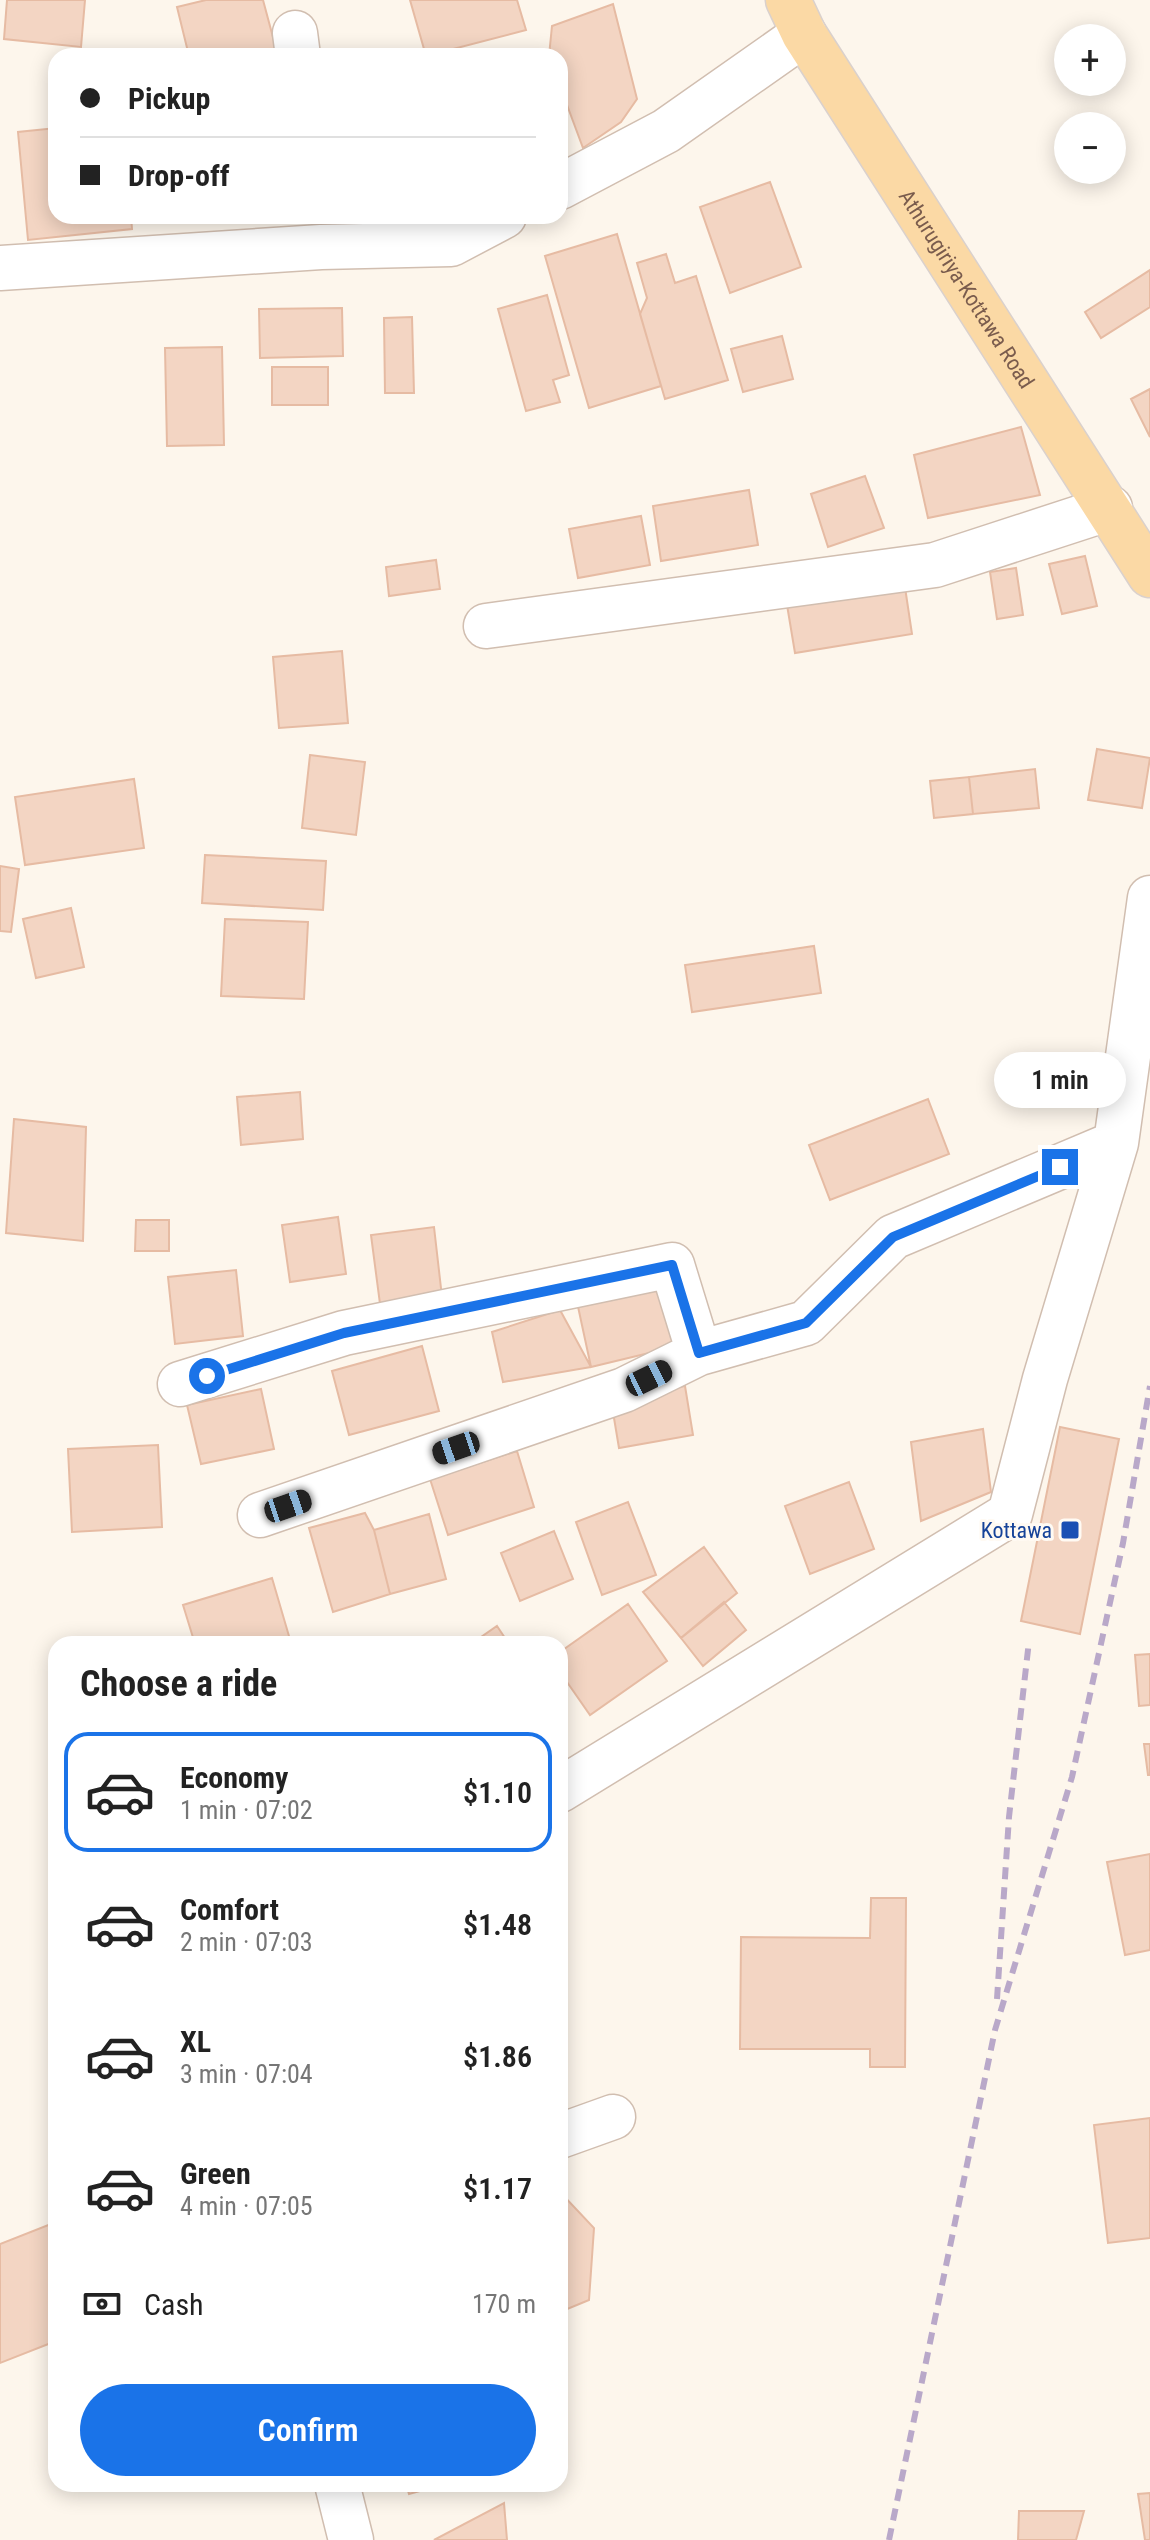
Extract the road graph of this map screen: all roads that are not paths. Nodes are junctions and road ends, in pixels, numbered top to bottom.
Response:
1 (796, 17) edge
2 (568, 183) edge
3 (489, 224) edge
4 (319, 232) edge
5 (0, 268) edge
6 (1110, 508) junction
7 (1150, 575) edge
8 (486, 626) dead end
9 (1150, 898) edge
10 (1116, 1143) junction
11 (699, 1353) junction
12 (180, 1384) dead end
13 (260, 1515) dead end
14 (568, 1785) edge
15 (613, 2117) dead end
16 (568, 2133) edge
17 (339, 2492) edge
18 (351, 2540) edge

1 - 2 street
1 - 6 main road, Athurugiriya-Kottawa Road
3 - 4 street
4 - 5 street
6 - 7 main road, Athurugiriya-Kottawa Road
6 - 8 street
9 - 10 street
10 - 11 street
10 - 14 street
11 - 12 street
11 - 13 street
15 - 16 street
17 - 18 street

